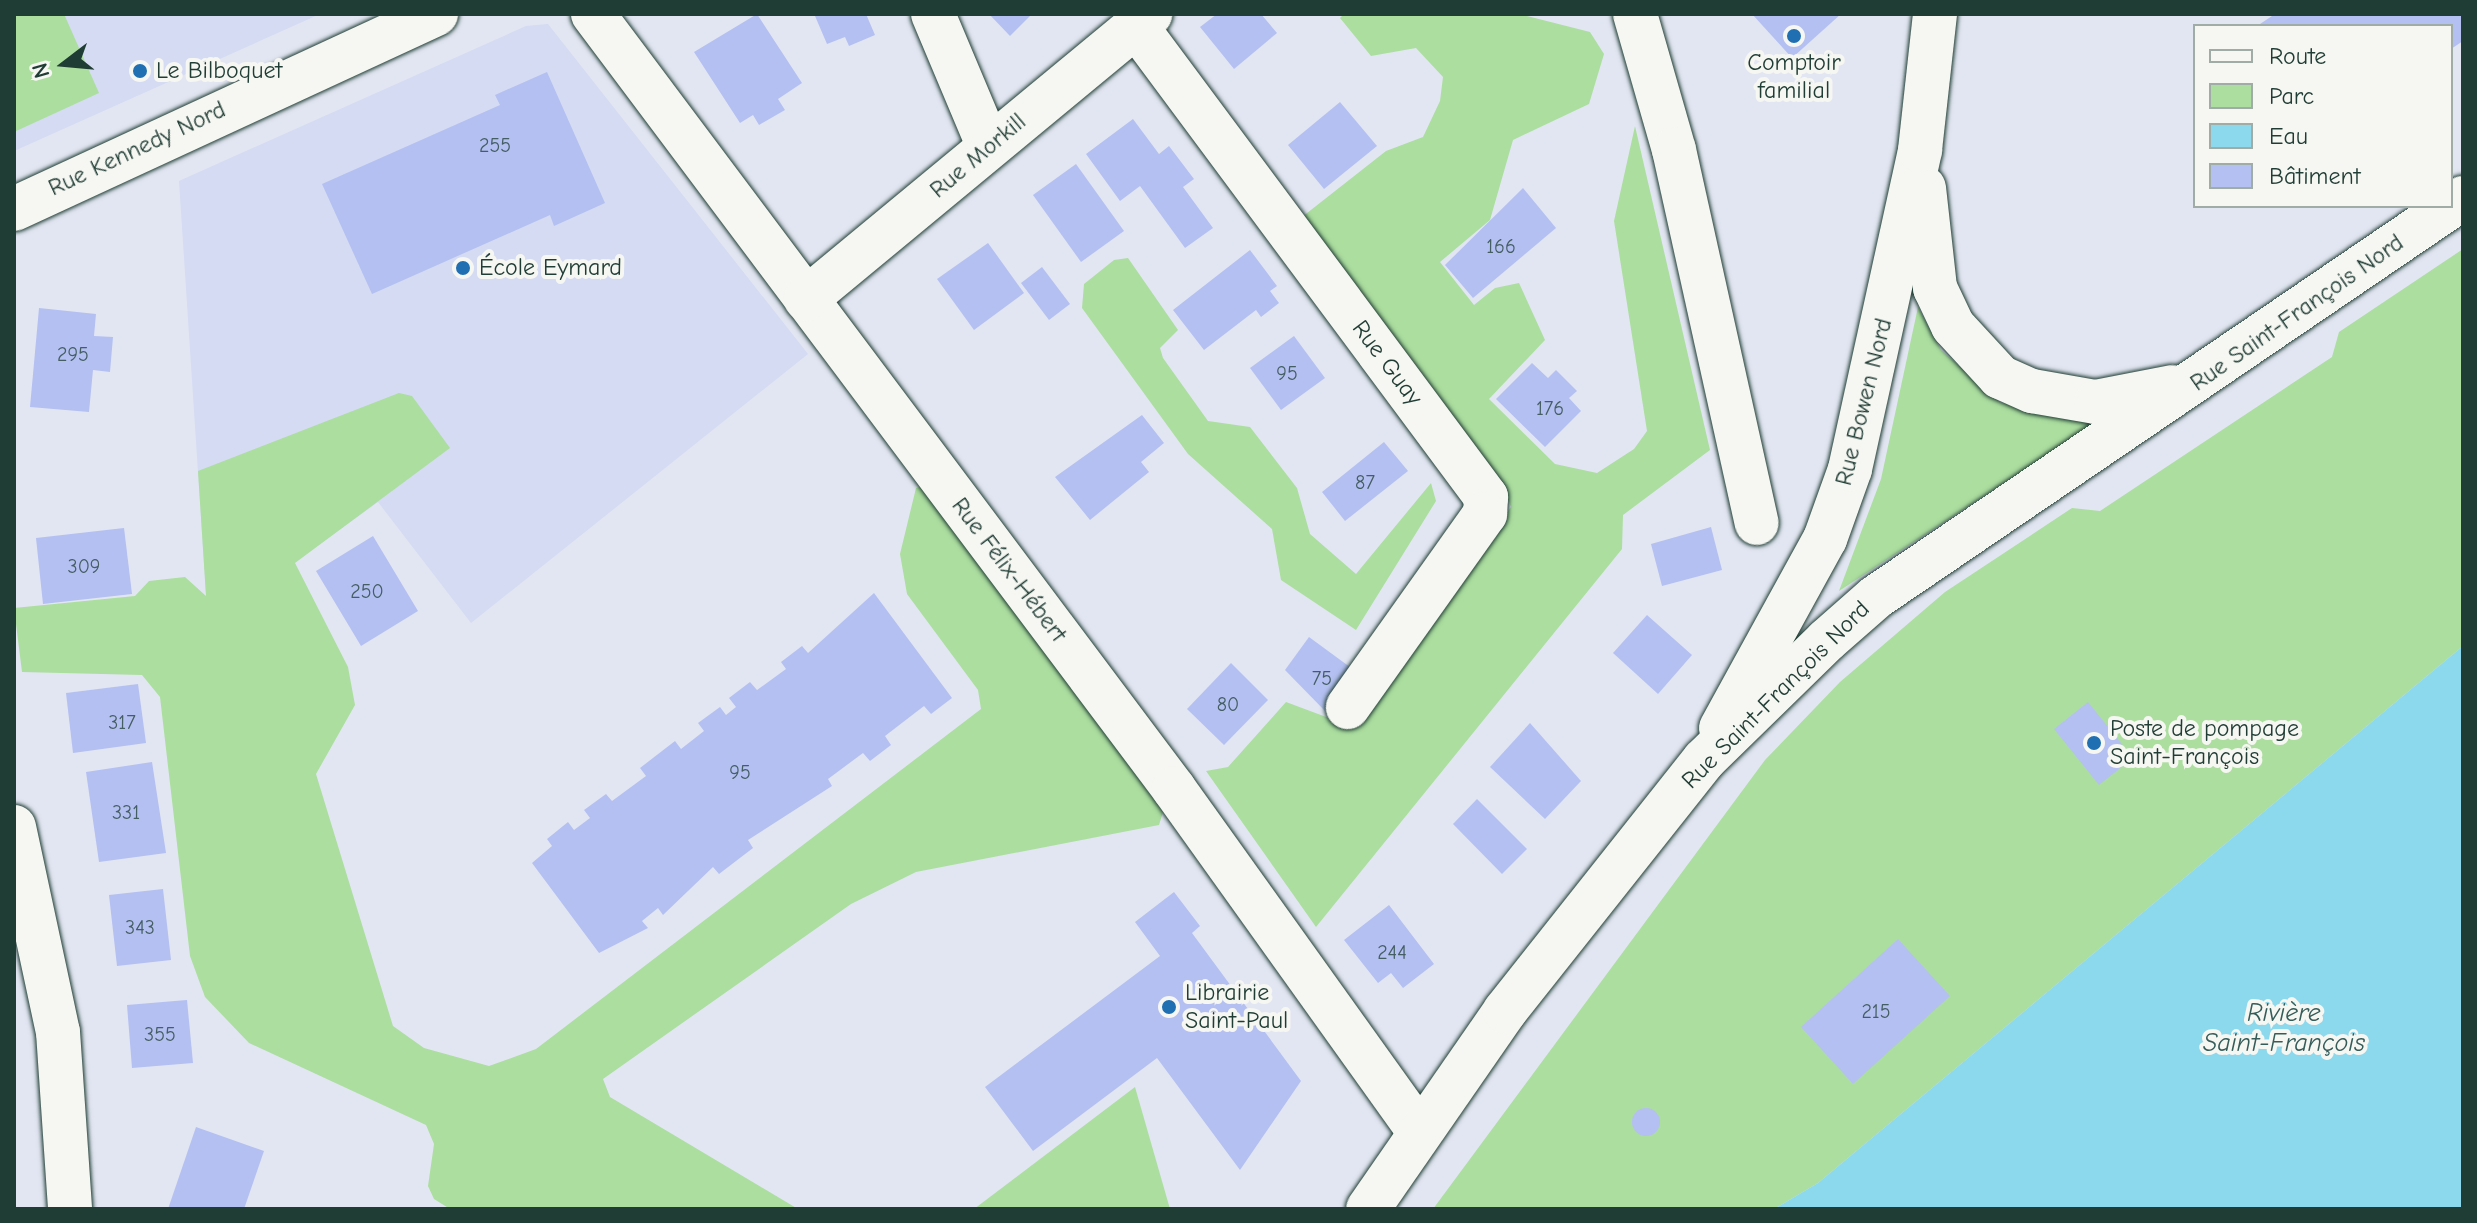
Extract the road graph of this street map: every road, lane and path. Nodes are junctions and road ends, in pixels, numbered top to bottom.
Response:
1 (436, 14) edge
2 (593, 14) edge
3 (933, 14) edge
4 (1635, 14) edge
5 (1935, 14) edge
6 (1144, 20) edge
7 (989, 147) junction
8 (1920, 150) junction
9 (2449, 208) edge
10 (14, 209) edge
11 (806, 299) junction
12 (2202, 379) junction
13 (1757, 523) dead end
14 (1348, 707) dead end
15 (1704, 760) junction
16 (14, 827) edge
17 (1418, 1130) junction
18 (70, 1209) edge
19 (1368, 1209) edge

1 - 10 street, Rue Kennedy Nord
2 - 11 street, Rue Félix-Hébert
3 - 7 street
4 - 13 street
5 - 8 street, Rue Bowen Nord
6 - 7 street, Rue Morkill
6 - 14 street, Rue Guay
7 - 11 street, Rue Morkill
8 - 12 street
8 - 15 street, Rue Bowen Nord
9 - 12 street, Rue Saint-François Nord
11 - 17 street, Rue Félix-Hébert
12 - 15 street, Rue Saint-François Nord
15 - 17 street, Rue Saint-François Nord
16 - 18 street
17 - 19 street, Rue Saint-François Nord

